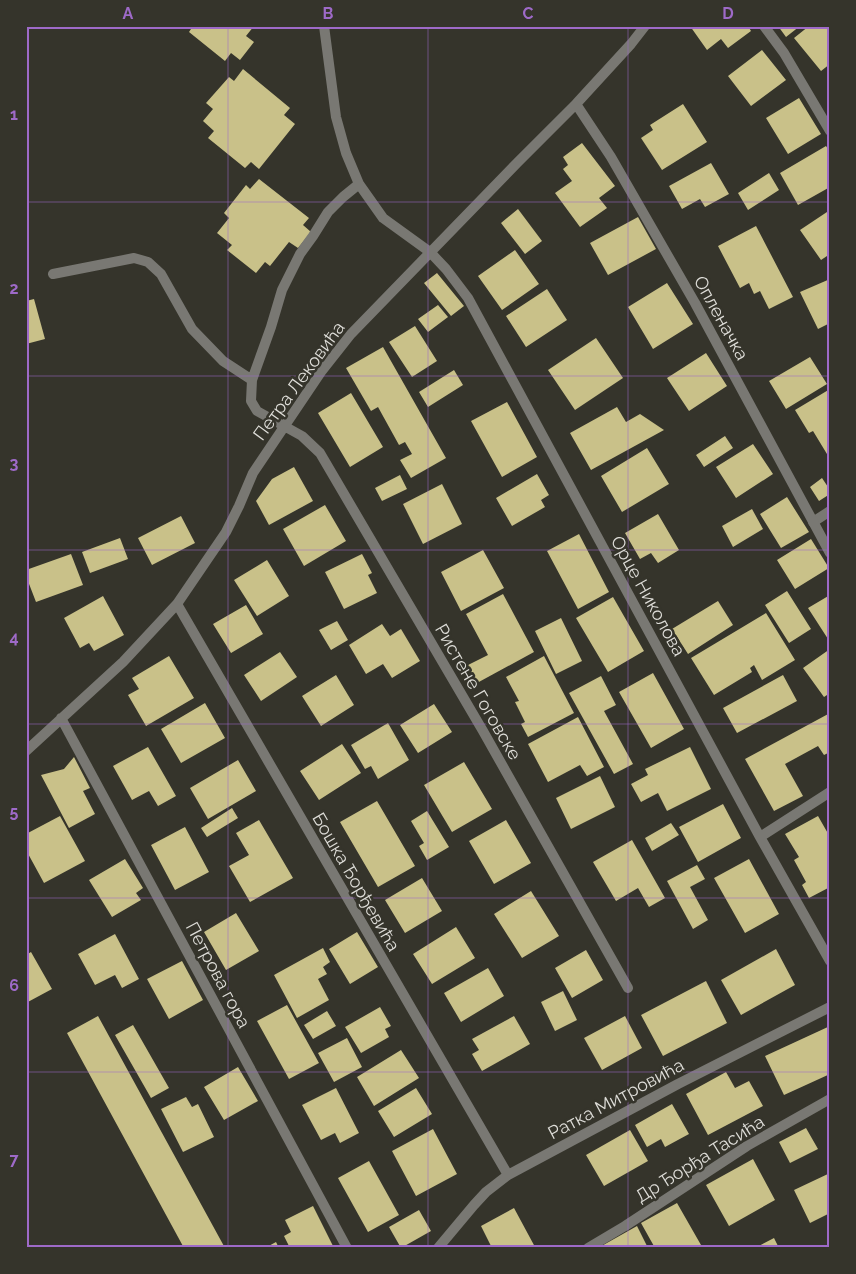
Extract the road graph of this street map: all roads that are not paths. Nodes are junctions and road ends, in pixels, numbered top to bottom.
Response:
1 (324, 26) edge
2 (645, 26) edge
3 (764, 26) edge
4 (576, 104) junction
5 (830, 131) edge
6 (359, 184) junction
7 (430, 252) junction
8 (53, 274) dead end
9 (252, 380) junction
10 (284, 426) junction
11 (830, 511) edge
12 (813, 522) junction
13 (830, 553) edge
14 (177, 604) junction
15 (61, 718) junction
16 (26, 751) edge
17 (830, 792) edge
18 (760, 837) junction
19 (830, 961) edge
20 (628, 988) dead end
21 (830, 1007) edge
22 (830, 1099) edge
23 (508, 1175) junction
24 (347, 1248) edge
25 (438, 1248) edge
26 (588, 1248) edge

1 - 6 street, Орце Николова
2 - 4 street, Петра Лековића
3 - 5 street
4 - 7 street, Петра Лековића
4 - 12 street, Опленачка
6 - 7 street, Орце Николова
6 - 9 street
7 - 10 street, Петра Лековића
7 - 18 street, Орце Николова
8 - 9 street
9 - 10 street, Ристене Гоговске
10 - 14 street, Петра Лековића
10 - 20 street, Ристене Гоговске
11 - 12 street
12 - 13 street, Опленачка
14 - 15 street, Петра Лековића
14 - 23 street, Бошка Ђорђевића
15 - 16 street, Петра Лековића
15 - 24 street, Петрова гора
17 - 18 street
18 - 19 street, Орце Николова
21 - 23 street, Ратка Митровића
22 - 26 street, Др Ђорђа Тасића
23 - 25 street, Ратка Митровића

